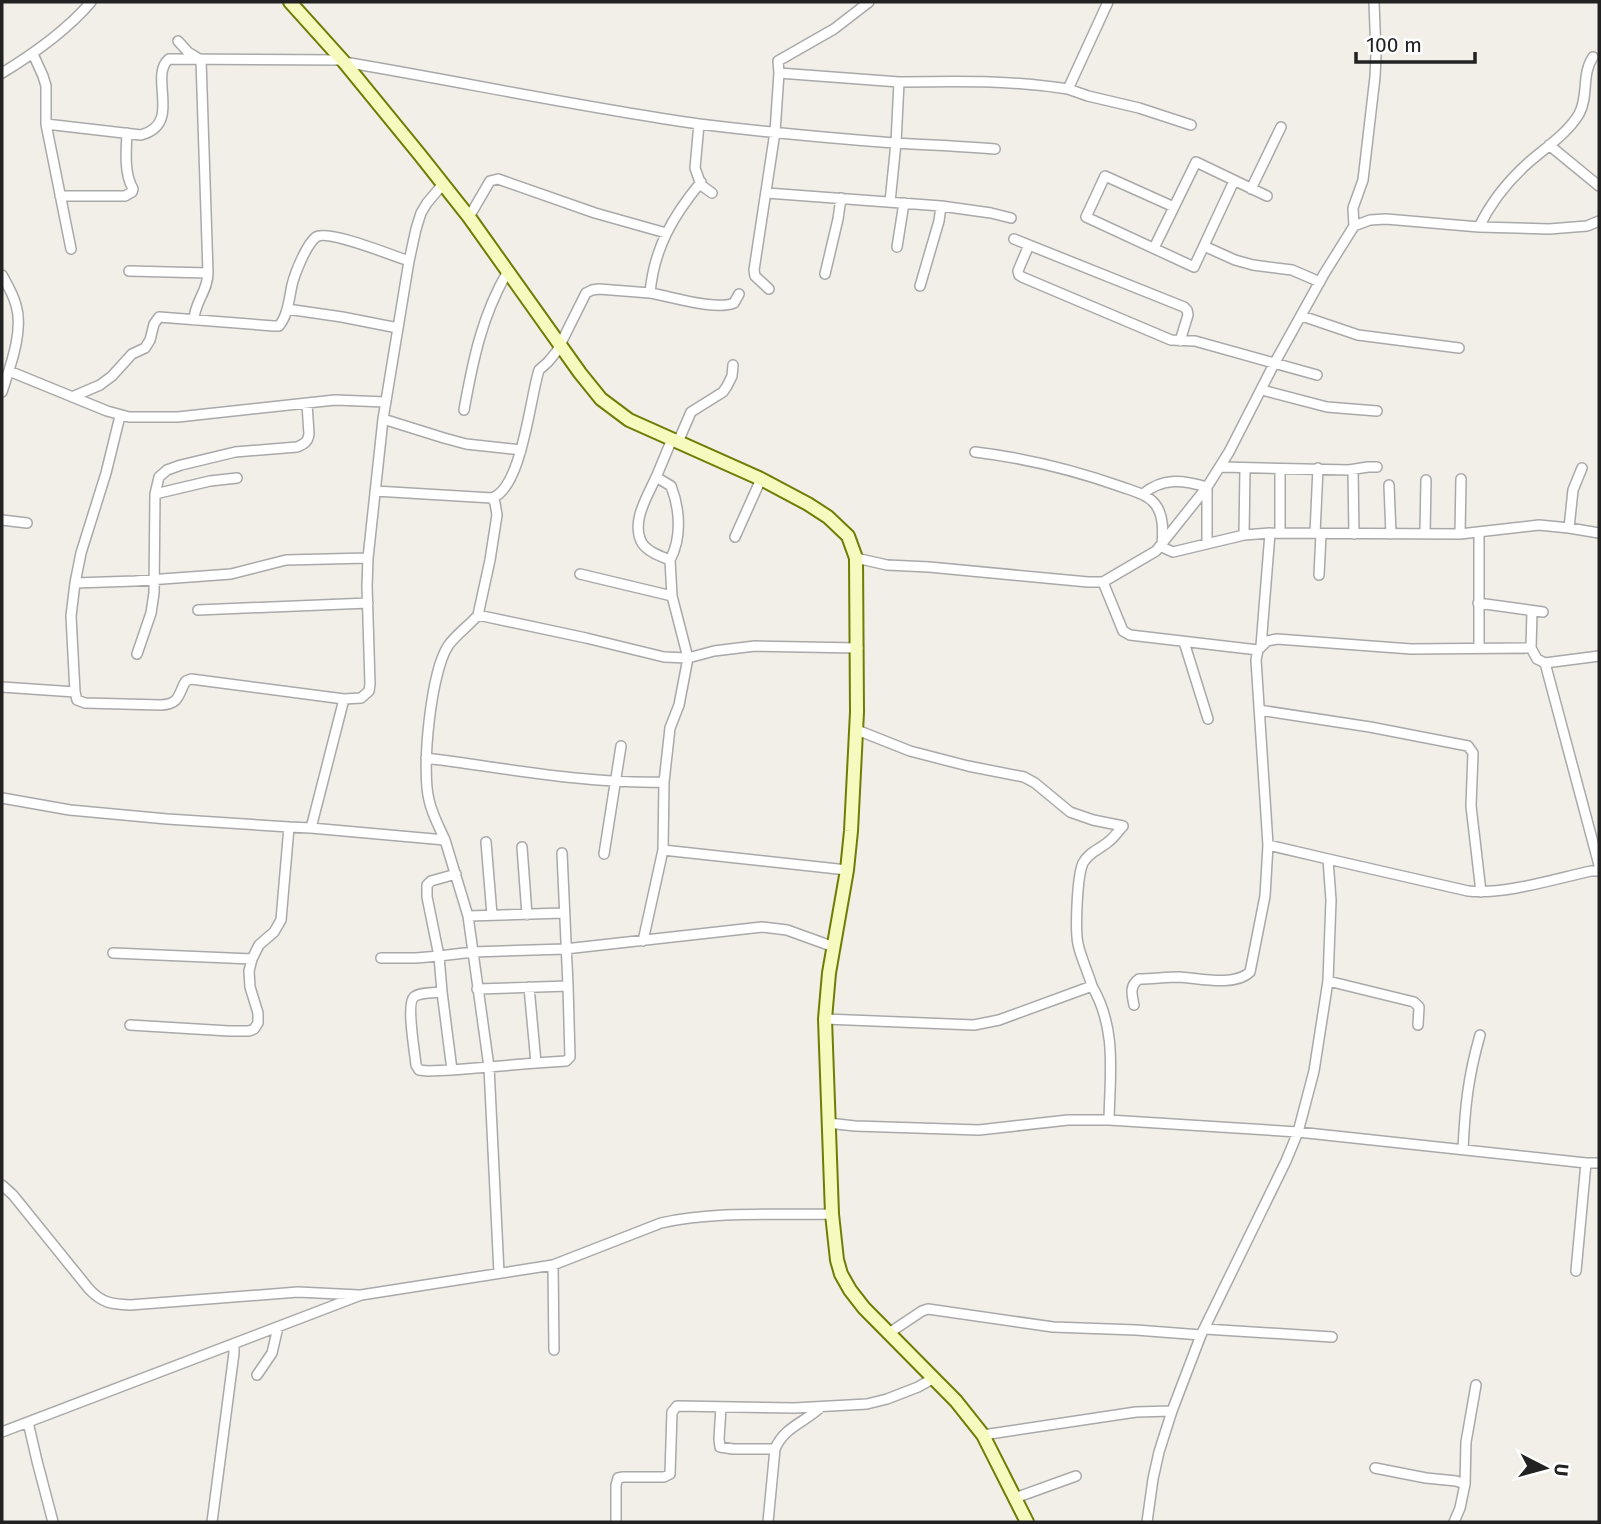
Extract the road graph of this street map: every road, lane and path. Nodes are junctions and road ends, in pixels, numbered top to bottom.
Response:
1 (91, 2) edge
2 (290, 2) edge
3 (869, 2) edge
4 (1108, 2) edge
5 (1374, 2) edge
6 (178, 41) dead end
7 (33, 54) junction
8 (1593, 57) dead end
9 (201, 60) junction
10 (343, 61) junction
11 (2, 73) edge
12 (779, 73) junction
13 (899, 82) junction
14 (1068, 89) junction
15 (46, 124) junction
16 (699, 124) junction
17 (1191, 125) dead end
18 (1281, 127) dead end
19 (775, 132) junction
20 (127, 133) junction
21 (896, 143) junction
22 (1549, 145) junction
23 (995, 149) dead end
24 (1234, 181) junction
25 (701, 182) junction
26 (443, 184) junction
27 (1599, 186) edge
28 (1251, 189) junction
29 (712, 193) dead end
30 (766, 193) junction
31 (61, 196) junction
32 (1268, 197) dead end
33 (841, 198) junction
34 (890, 202) junction
35 (904, 203) junction
36 (942, 206) junction
37 (1174, 207) junction
38 (469, 217) junction
39 (1011, 218) dead end
40 (1599, 221) edge
41 (1354, 226) junction
42 (1587, 226) junction
43 (1479, 227) junction
44 (1599, 232) edge
45 (666, 233) junction
46 (1014, 239) dead end
47 (1029, 245) junction
48 (1204, 246) junction
49 (897, 247) dead end
50 (1154, 248) junction
51 (71, 249) dead end
52 (409, 261) junction
53 (129, 271) dead end
54 (508, 271) junction
55 (208, 274) junction
56 (825, 274) dead end
57 (2, 275) edge
58 (1320, 282) junction
59 (920, 286) dead end
60 (769, 289) dead end
61 (650, 293) junction
62 (739, 294) dead end
63 (287, 309) junction
64 (1302, 316) junction
65 (194, 320) junction
66 (397, 328) junction
67 (1180, 341) junction
68 (560, 344) junction
69 (1459, 348) dead end
70 (1274, 364) junction
71 (733, 365) dead end
72 (9, 371) junction
73 (1317, 375) dead end
74 (1262, 390) junction
75 (2, 392) edge
76 (72, 397) junction
77 (386, 402) junction
78 (307, 404) junction
79 (464, 410) dead end
80 (1377, 411) dead end
81 (120, 416) junction
82 (383, 419) junction
83 (675, 440) junction
84 (521, 450) junction
85 (975, 452) dead end
86 (1221, 467) junction
87 (1377, 467) dead end
88 (1245, 468) junction
89 (1318, 468) junction
90 (1582, 468) dead end
91 (1280, 469) junction
92 (1353, 470) junction
93 (656, 477) junction
94 (237, 478) dead end
95 (761, 479) junction
96 (1461, 479) dead end
97 (1426, 480) dead end
98 (1389, 485) dead end
99 (1207, 487) junction
100 (375, 491) junction
101 (155, 494) junction
102 (1143, 494) junction
103 (492, 498) junction
104 (2, 520) edge
105 (27, 523) dead end
106 (1569, 528) junction
107 (1275, 533) junction
108 (1318, 533) junction
109 (1425, 533) junction
110 (1479, 533) junction
111 (1599, 533) edge
112 (1354, 534) junction
113 (1391, 534) junction
114 (1460, 534) junction
115 (1244, 535) junction
116 (735, 537) dead end
117 (1208, 543) junction
118 (1162, 545) junction
119 (368, 558) junction
120 (856, 558) junction
121 (670, 560) junction
122 (580, 574) dead end
123 (1319, 575) dead end
124 (156, 579) junction
125 (1103, 582) junction
126 (75, 583) junction
127 (672, 597) junction
128 (368, 603) junction
129 (1478, 603) junction
130 (198, 610) dead end
131 (1532, 611) junction
132 (1543, 612) dead end
133 (478, 615) junction
134 (1184, 642) junction
135 (858, 648) junction
136 (1260, 648) junction
137 (1479, 648) junction
138 (1531, 648) junction
139 (137, 654) dead end
140 (1599, 656) edge
141 (688, 658) junction
142 (1545, 663) junction
143 (2, 687) edge
144 (75, 692) junction
145 (344, 699) junction
146 (1259, 710) junction
147 (1208, 719) dead end
148 (857, 730) junction
149 (621, 746) dead end
150 (426, 758) junction
151 (616, 782) junction
152 (664, 782) junction
153 (2, 798) edge
154 (289, 827) junction
155 (311, 828) junction
156 (445, 840) junction
157 (1596, 841) edge
158 (486, 842) dead end
159 (1268, 845) junction
160 (522, 847) dead end
161 (663, 850) junction
162 (562, 853) dead end
163 (604, 854) dead end
164 (1328, 859) junction
165 (1599, 864) edge
166 (847, 870) junction
167 (1599, 872) edge
168 (456, 874) junction
169 (1481, 892) junction
170 (564, 913) junction
171 (492, 915) junction
172 (527, 915) junction
173 (468, 916) junction
174 (643, 941) junction
175 (834, 947) junction
176 (565, 949) junction
177 (472, 952) junction
178 (113, 953) dead end
179 (439, 956) junction
180 (381, 957) dead end
181 (252, 959) junction
182 (1328, 981) junction
183 (568, 986) junction
184 (1092, 986) junction
185 (529, 987) junction
186 (477, 989) junction
187 (443, 992) junction
188 (1134, 1005) dead end
189 (825, 1019) junction
190 (130, 1025) dead end
191 (1418, 1025) dead end
192 (1480, 1035) dead end
193 (536, 1063) junction
194 (489, 1067) junction
195 (452, 1070) junction
196 (1109, 1120) junction
197 (828, 1123) junction
198 (1298, 1132) junction
199 (1463, 1149) junction
200 (1586, 1163) junction
201 (1599, 1163) edge
202 (2, 1185) edge
203 (832, 1214) junction
204 (553, 1265) junction
205 (1576, 1271) dead end
206 (499, 1273) junction
207 (361, 1295) junction
208 (278, 1327) junction
209 (1203, 1332) junction
210 (889, 1333) junction
211 (1332, 1337) dead end
212 (234, 1344) junction
213 (554, 1350) dead end
214 (257, 1375) dead end
215 (934, 1378) junction
216 (1476, 1385) dead end
217 (721, 1407) junction
218 (821, 1407) junction
219 (1172, 1410) junction
220 (28, 1422) junction
221 (2, 1432) edge
222 (983, 1435) junction
223 (775, 1449) junction
224 (1375, 1468) dead end
225 (1076, 1476) dead end
226 (1465, 1484) junction
227 (1015, 1498) junction
228 (53, 1522) edge
229 (212, 1522) edge
230 (616, 1522) edge
231 (768, 1522) edge
232 (1027, 1522) edge
233 (1147, 1522) edge
234 (1454, 1522) edge

1 - 7 street
2 - 10 street
3 - 12 street
4 - 14 street
5 - 41 street
6 - 9 street
7 - 11 street
7 - 15 street
8 - 22 street
9 - 10 street
9 - 20 street
9 - 55 street
10 - 16 street
10 - 26 street
12 - 13 street
12 - 19 street
13 - 14 street
13 - 21 street
14 - 17 street
15 - 20 street
15 - 31 street
16 - 19 street
16 - 25 street
18 - 28 street
19 - 21 street
19 - 30 street
20 - 31 street
21 - 23 street
21 - 34 street
22 - 27 street
22 - 43 street
24 - 28 street
24 - 37 street
24 - 48 street
25 - 29 street
25 - 45 street
26 - 38 street
26 - 52 street
28 - 32 street
30 - 33 street
30 - 60 street
31 - 51 street
33 - 34 street
33 - 56 street
34 - 35 street
35 - 36 street
35 - 49 street
36 - 39 street
36 - 59 street
37 - 50 street
37 - 50 street
38 - 45 street
38 - 54 street
40 - 42 street
41 - 43 street
41 - 58 street
42 - 43 street
42 - 44 street
45 - 61 street
46 - 47 street
47 - 67 street
47 - 67 street
48 - 50 street
48 - 58 street
52 - 63 street
52 - 66 street
53 - 55 street
54 - 68 street
54 - 79 street
55 - 65 street
57 - 72 street
58 - 64 street
61 - 62 street
61 - 68 street
63 - 65 street
63 - 66 street
64 - 69 street
64 - 70 street
65 - 76 street
66 - 77 street
67 - 70 street
68 - 83 street
68 - 84 street
70 - 73 street
70 - 74 street
71 - 83 street
72 - 75 street
72 - 76 street
74 - 80 street
74 - 86 street
76 - 81 street
77 - 78 street
77 - 82 street
78 - 81 street
78 - 101 street
81 - 126 street
82 - 84 street
82 - 100 street
83 - 93 street
83 - 95 street
84 - 103 street
85 - 102 street
86 - 88 street
86 - 99 street
87 - 92 street
88 - 91 street
88 - 115 street
89 - 91 street
89 - 92 street
89 - 108 street
90 - 106 street
91 - 107 street
92 - 112 street
93 - 121 street
93 - 121 street
94 - 101 street
95 - 116 street
95 - 120 street
96 - 114 street
97 - 109 street
98 - 113 street
99 - 102 street
99 - 117 street
99 - 118 street
100 - 103 street
100 - 119 street
101 - 124 street
102 - 118 street
103 - 133 street
104 - 105 street
106 - 110 street
106 - 111 street
107 - 108 street
107 - 115 street
107 - 136 street
108 - 112 street
108 - 123 street
109 - 113 street
109 - 114 street
110 - 114 street
110 - 129 street
112 - 113 street
115 - 117 street
117 - 118 street
118 - 125 street
119 - 124 street
119 - 128 street
120 - 125 street
120 - 135 street
121 - 127 street
122 - 127 street
124 - 126 street
124 - 139 street
125 - 134 street
126 - 144 street
127 - 141 street
128 - 130 street
128 - 145 street
129 - 131 street
129 - 137 street
131 - 132 street
131 - 138 street
133 - 141 street
133 - 150 street
134 - 136 street
134 - 147 street
135 - 141 street
135 - 148 street
136 - 137 street
136 - 146 street
137 - 138 street
138 - 142 street
140 - 142 street
141 - 152 street
142 - 157 street
143 - 144 street
144 - 145 street
145 - 155 street
146 - 159 street
146 - 169 street
148 - 166 street
148 - 184 street
149 - 151 street
150 - 151 street
150 - 156 street
151 - 152 street
151 - 163 street
152 - 161 street
153 - 154 street
154 - 155 street
154 - 181 street
155 - 156 street
156 - 168 street
157 - 165 street
158 - 171 street
159 - 164 street
159 - 188 street
160 - 172 street
161 - 166 street
161 - 174 street
162 - 170 street
164 - 169 street
164 - 182 street
166 - 175 street
167 - 169 street
168 - 173 street
168 - 179 street
170 - 172 street
170 - 176 street
171 - 172 street
171 - 173 street
173 - 177 street
174 - 175 street
174 - 176 street
175 - 189 street
176 - 177 street
176 - 183 street
177 - 179 street
177 - 186 street
178 - 181 street
179 - 180 street
179 - 187 street
181 - 190 street
182 - 191 street
182 - 198 street
183 - 185 street
183 - 193 street
184 - 189 street
184 - 196 street
185 - 186 street
185 - 193 street
186 - 194 street
187 - 195 street
187 - 195 street
189 - 197 street
192 - 199 street
193 - 194 street
194 - 195 street
194 - 206 street
196 - 197 street
196 - 198 street
197 - 203 street
198 - 199 street
198 - 209 street
199 - 200 street
200 - 201 street
200 - 205 street
202 - 207 street
203 - 204 street
203 - 210 street
204 - 206 street
204 - 213 street
206 - 207 street
207 - 208 street
208 - 212 street
208 - 214 street
209 - 210 street
209 - 211 street
209 - 219 street
210 - 215 street
212 - 220 street
212 - 229 street
215 - 218 street
215 - 222 street
216 - 226 street
217 - 218 street
217 - 223 street
217 - 230 street
218 - 223 street
219 - 222 street
219 - 233 street
220 - 221 street
220 - 228 street
222 - 227 street
223 - 231 street
224 - 226 street
225 - 227 street
226 - 234 street
227 - 232 street

